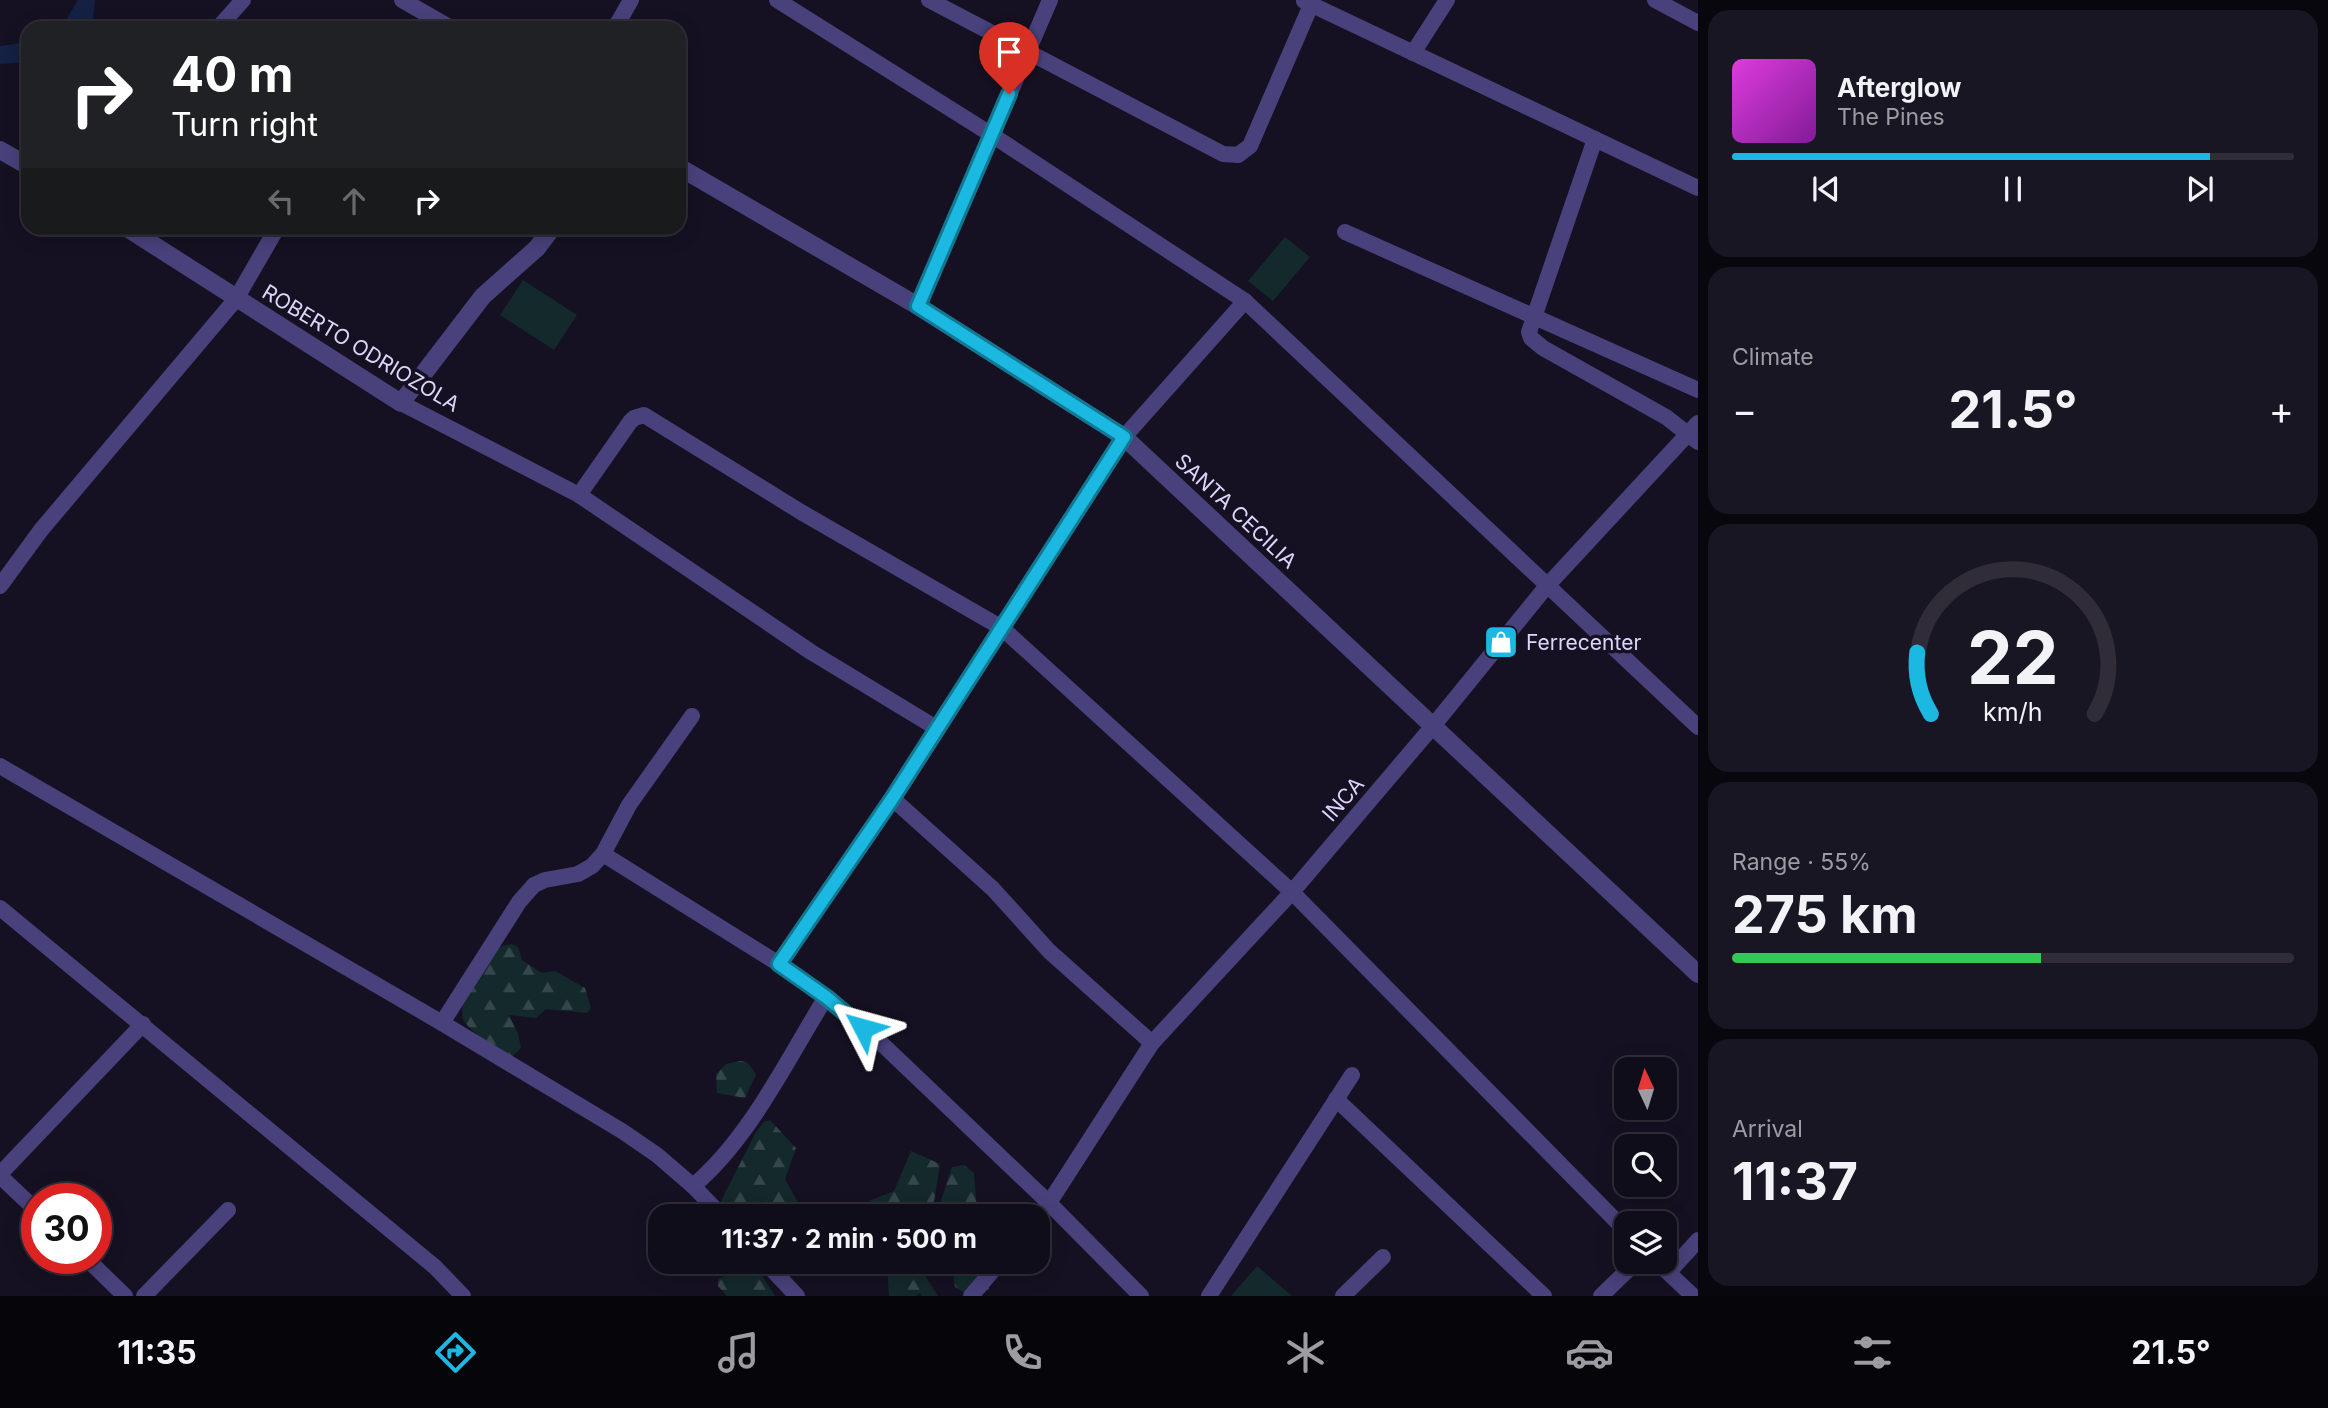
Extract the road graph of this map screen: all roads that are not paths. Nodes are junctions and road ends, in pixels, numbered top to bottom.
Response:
1 (243, 0) edge
2 (402, 0) edge
3 (631, 0) edge
4 (777, 0) edge
5 (929, 0) edge
6 (1050, 0) edge
7 (1447, 0) edge
8 (1655, 0) edge
9 (1306, 2) edge
10 (224, 21) edge
11 (437, 21) edge
12 (619, 21) edge
13 (1698, 23) edge
14 (1027, 52) junction
15 (1413, 53) junction
16 (992, 135) junction
17 (1595, 139) junction
18 (0, 150) edge
19 (21, 162) edge
20 (686, 171) edge
21 (1698, 188) edge
22 (1345, 232) dead end
23 (138, 235) edge
24 (273, 235) edge
25 (547, 235) edge
26 (236, 299) junction
27 (1245, 301) junction
28 (918, 306) junction
29 (1536, 316) junction
30 (1698, 390) edge
31 (401, 403) junction
32 (1694, 433) edge
33 (1124, 437) junction
34 (579, 495) junction
35 (0, 586) edge
36 (1546, 587) junction
37 (1002, 628) junction
38 (692, 716) dead end
39 (1433, 726) junction
40 (1698, 727) edge
41 (938, 729) junction
42 (0, 766) edge
43 (892, 799) junction
44 (603, 854) junction
45 (1292, 892) junction
46 (0, 908) edge
47 (779, 964) junction
48 (1698, 974) edge
49 (826, 997) junction
50 (442, 1023) junction
51 (143, 1024) junction
52 (1152, 1042) junction
53 (1352, 1075) dead end
54 (1336, 1099) junction
55 (0, 1175) edge
56 (693, 1186) junction
57 (21, 1195) edge
58 (1049, 1203) junction
59 (710, 1204) edge
60 (228, 1210) dead end
61 (1614, 1219) edge
62 (1698, 1240) edge
63 (1677, 1256) edge
64 (1383, 1257) dead end
65 (102, 1274) edge
66 (776, 1274) edge
67 (990, 1274) edge
68 (1624, 1274) edge
69 (1670, 1274) edge
70 (125, 1296) edge
71 (144, 1296) edge
72 (463, 1296) edge
73 (797, 1296) edge
74 (971, 1296) edge
75 (1141, 1296) edge
76 (1209, 1296) edge
77 (1342, 1296) edge
78 (1544, 1296) edge
79 (1601, 1296) edge
80 (1693, 1296) edge

1 - 10 street
2 - 11 street
3 - 12 street
4 - 16 street
5 - 14 street
6 - 14 street
7 - 15 street
8 - 13 street
9 - 14 street
9 - 15 street
14 - 16 street
15 - 17 street
16 - 27 street
16 - 28 street
17 - 21 street
17 - 29 street
18 - 19 street
20 - 28 street, SANTA CECILIA
22 - 29 street
23 - 26 street, ROBERTO ODRIOZOLA
24 - 26 street
25 - 31 street
26 - 31 street, ROBERTO ODRIOZOLA
26 - 35 street
27 - 33 street
27 - 36 street
28 - 33 street, SANTA CECILIA
29 - 30 street
29 - 32 street
31 - 34 street, ROBERTO ODRIOZOLA
32 - 36 street, INCA
33 - 37 street
33 - 39 street, SANTA CECILIA
34 - 37 street
34 - 41 street, ROBERTO ODRIOZOLA
36 - 39 street, INCA
36 - 40 street
37 - 41 street
37 - 45 street
38 - 44 street
39 - 45 street, INCA
39 - 48 street, SANTA CECILIA
41 - 43 street
42 - 50 street
43 - 47 street
43 - 52 street
44 - 47 street
44 - 50 street
45 - 52 street, INCA
45 - 61 street
46 - 51 street
47 - 49 street
49 - 56 street
49 - 58 street
50 - 56 street
51 - 55 street
51 - 72 street
52 - 58 street, INCA
53 - 54 street
54 - 76 street
54 - 78 street
55 - 57 street
56 - 59 street
58 - 75 street
60 - 71 street
62 - 63 street
64 - 77 street
65 - 70 street
66 - 73 street
67 - 74 street
68 - 79 street
69 - 80 street

